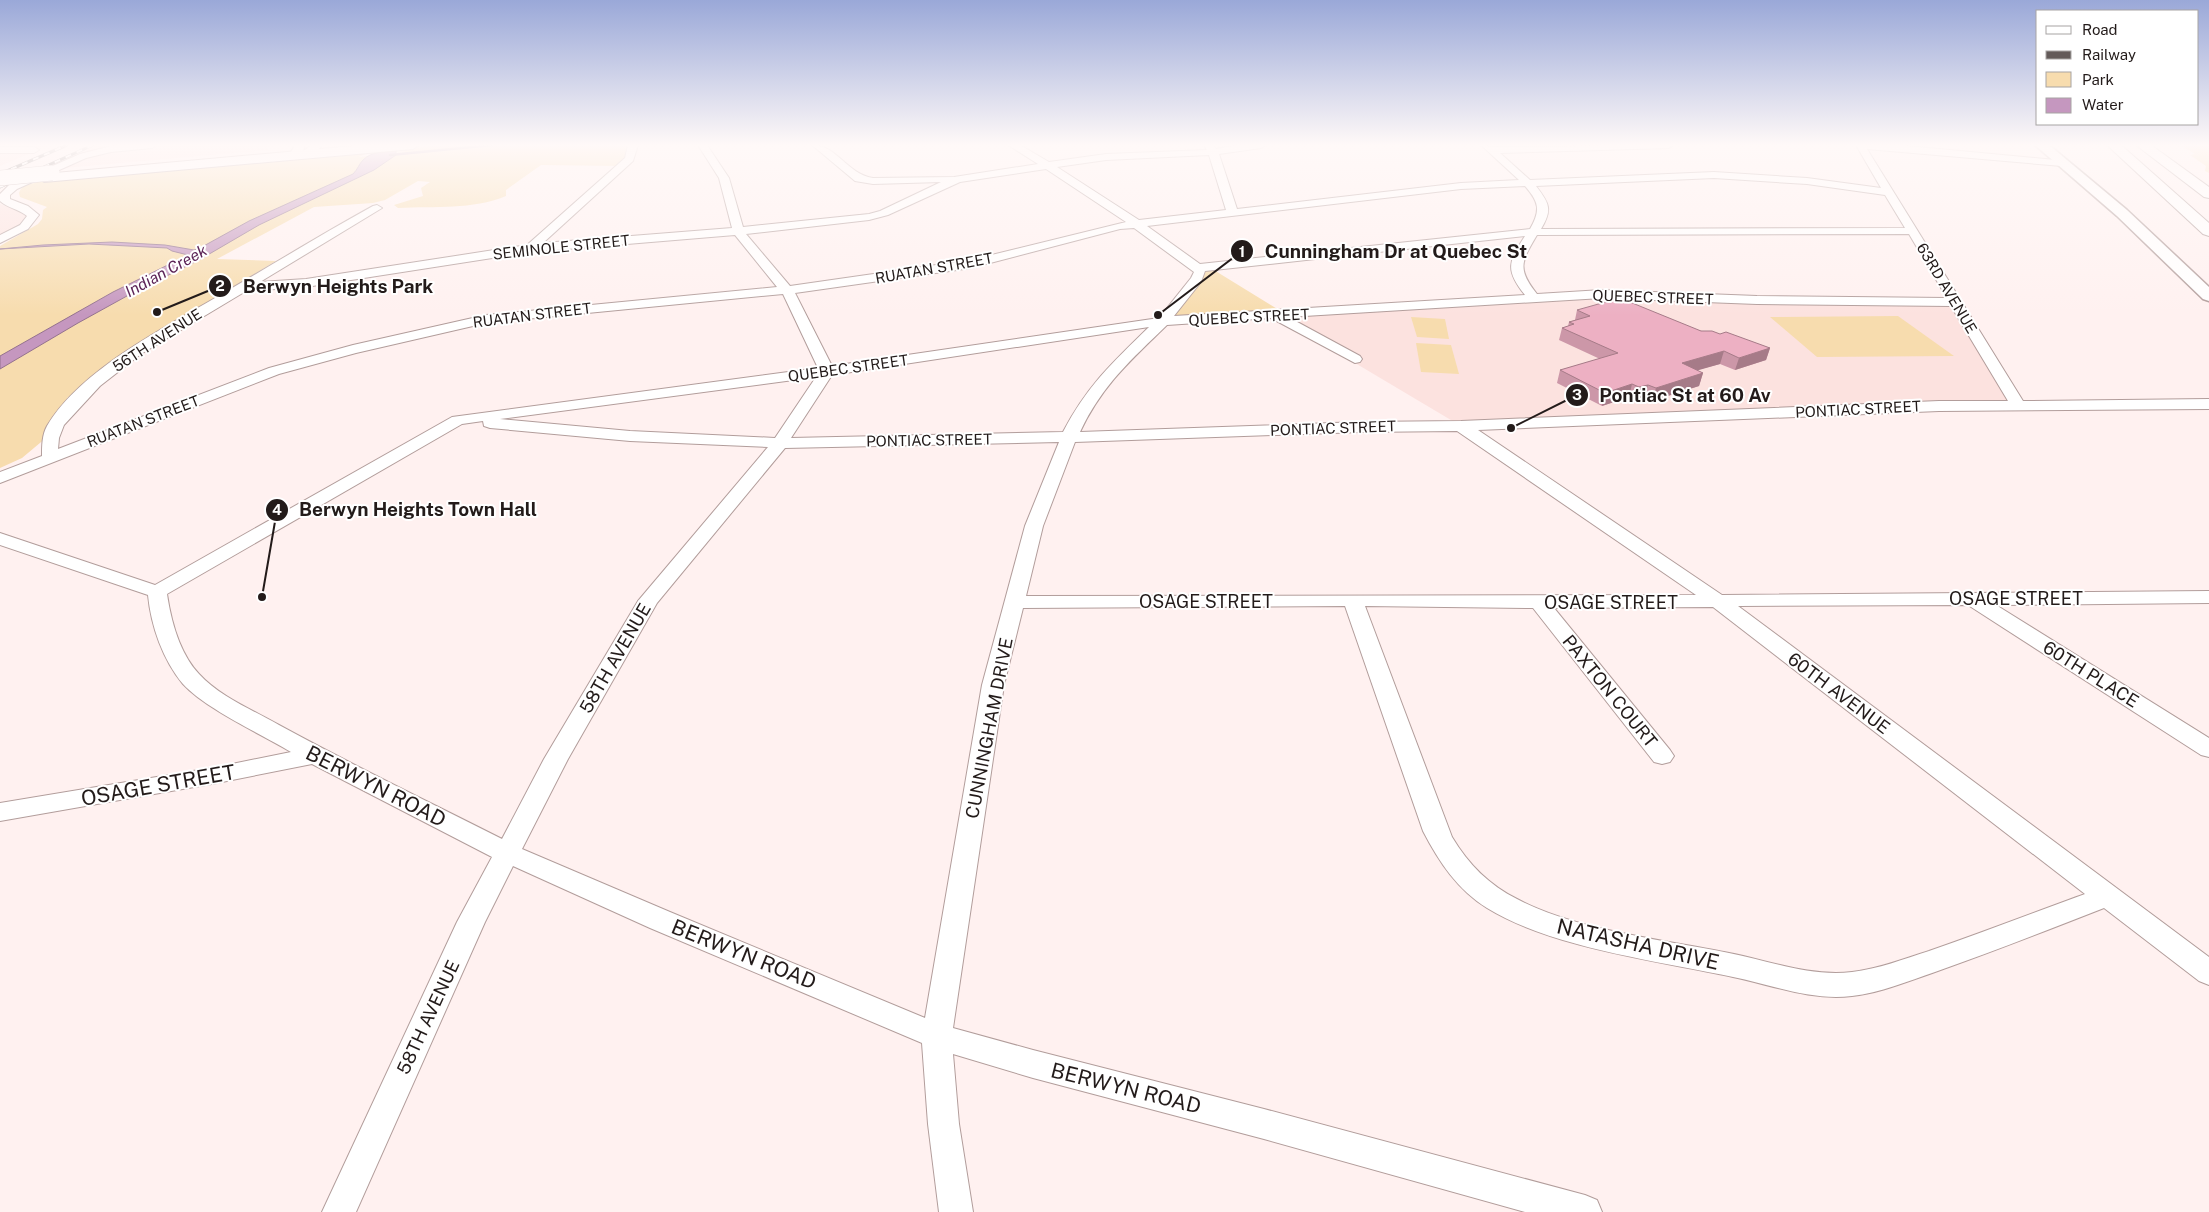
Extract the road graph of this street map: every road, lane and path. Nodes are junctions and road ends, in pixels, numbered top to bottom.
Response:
1 (7, 202) edge
2 (583, 202) edge
3 (730, 202) edge
4 (908, 202) edge
5 (1104, 202) edge
6 (1229, 202) edge
7 (1324, 202) edge
8 (1540, 202) edge
9 (1895, 202) edge
10 (2108, 202) edge
11 (2176, 202) edge
12 (377, 208) dead end
13 (1232, 212) junction
14 (1138, 224) junction
15 (738, 231) junction
16 (1912, 231) junction
17 (2209, 231) edge
18 (1531, 232) junction
19 (0, 240) edge
20 (531, 248) junction
21 (1197, 268) junction
22 (242, 287) junction
23 (787, 290) junction
24 (2209, 296) edge
25 (1533, 297) junction
26 (1956, 302) junction
27 (1276, 316) junction
28 (1163, 322) junction
29 (1355, 360) dead end
30 (827, 371) junction
31 (2209, 404) edge
32 (2018, 405) junction
33 (458, 420) junction
34 (1461, 426) junction
35 (1068, 437) junction
36 (780, 443) junction
37 (50, 457) junction
38 (0, 478) edge
39 (0, 539) edge
40 (157, 592) junction
41 (2209, 597) edge
42 (1973, 599) junction
43 (1353, 600) junction
44 (1014, 602) junction
45 (1539, 602) junction
46 (1718, 602) junction
47 (2209, 749) edge
48 (315, 755) junction
49 (1662, 756) dead end
50 (0, 812) edge
51 (507, 853) junction
52 (2108, 896) junction
53 (2209, 973) edge
54 (938, 1036) junction
55 (339, 1212) edge
56 (956, 1212) edge
57 (1585, 1212) edge

1 - 19 street
2 - 20 street
3 - 15 street
4 - 15 street, SEMINOLE STREET
5 - 14 street
6 - 13 street
7 - 13 street, RUATAN STREET
8 - 18 street
9 - 16 street, 63RD AVENUE
10 - 24 street
11 - 17 main road
12 - 22 street, 56TH AVENUE
13 - 14 street, RUATAN STREET
14 - 21 street
14 - 23 street, RUATAN STREET
15 - 20 street, SEMINOLE STREET
15 - 23 street
16 - 18 street
16 - 26 street, 63RD AVENUE
18 - 21 street
18 - 25 street
20 - 22 street, SEMINOLE STREET
21 - 28 street, CUNNINGHAM DRIVE
22 - 37 street, 56TH AVENUE
23 - 30 street
23 - 37 street, RUATAN STREET
25 - 26 street, QUEBEC STREET
25 - 27 street, QUEBEC STREET
26 - 32 street, 63RD AVENUE
27 - 28 street, QUEBEC STREET
27 - 29 street
28 - 30 street, QUEBEC STREET
28 - 35 street, CUNNINGHAM DRIVE
30 - 33 street, QUEBEC STREET
30 - 36 street, 58TH AVENUE
31 - 32 street, PONTIAC STREET
32 - 34 street, PONTIAC STREET
33 - 36 street, PONTIAC STREET
33 - 40 street
34 - 35 street, PONTIAC STREET
34 - 46 street, 60TH AVENUE
35 - 36 street, PONTIAC STREET
35 - 44 street, CUNNINGHAM DRIVE
36 - 51 street, 58TH AVENUE
37 - 38 street, RUATAN STREET
39 - 40 street
40 - 48 street, BERWYN ROAD
41 - 42 street, OSAGE STREET
42 - 46 street, OSAGE STREET
42 - 47 street, 60TH PLACE
43 - 44 street, OSAGE STREET
43 - 45 street, OSAGE STREET
43 - 52 street, NATASHA DRIVE
44 - 54 street, CUNNINGHAM DRIVE
45 - 46 street, OSAGE STREET
45 - 49 street, PAXTON COURT
46 - 52 street, 60TH AVENUE
48 - 50 street, OSAGE STREET
48 - 51 street, BERWYN ROAD
51 - 54 street, BERWYN ROAD
51 - 55 street, 58TH AVENUE
52 - 53 street, 60TH AVENUE
54 - 56 street, CUNNINGHAM DRIVE
54 - 57 street, BERWYN ROAD

